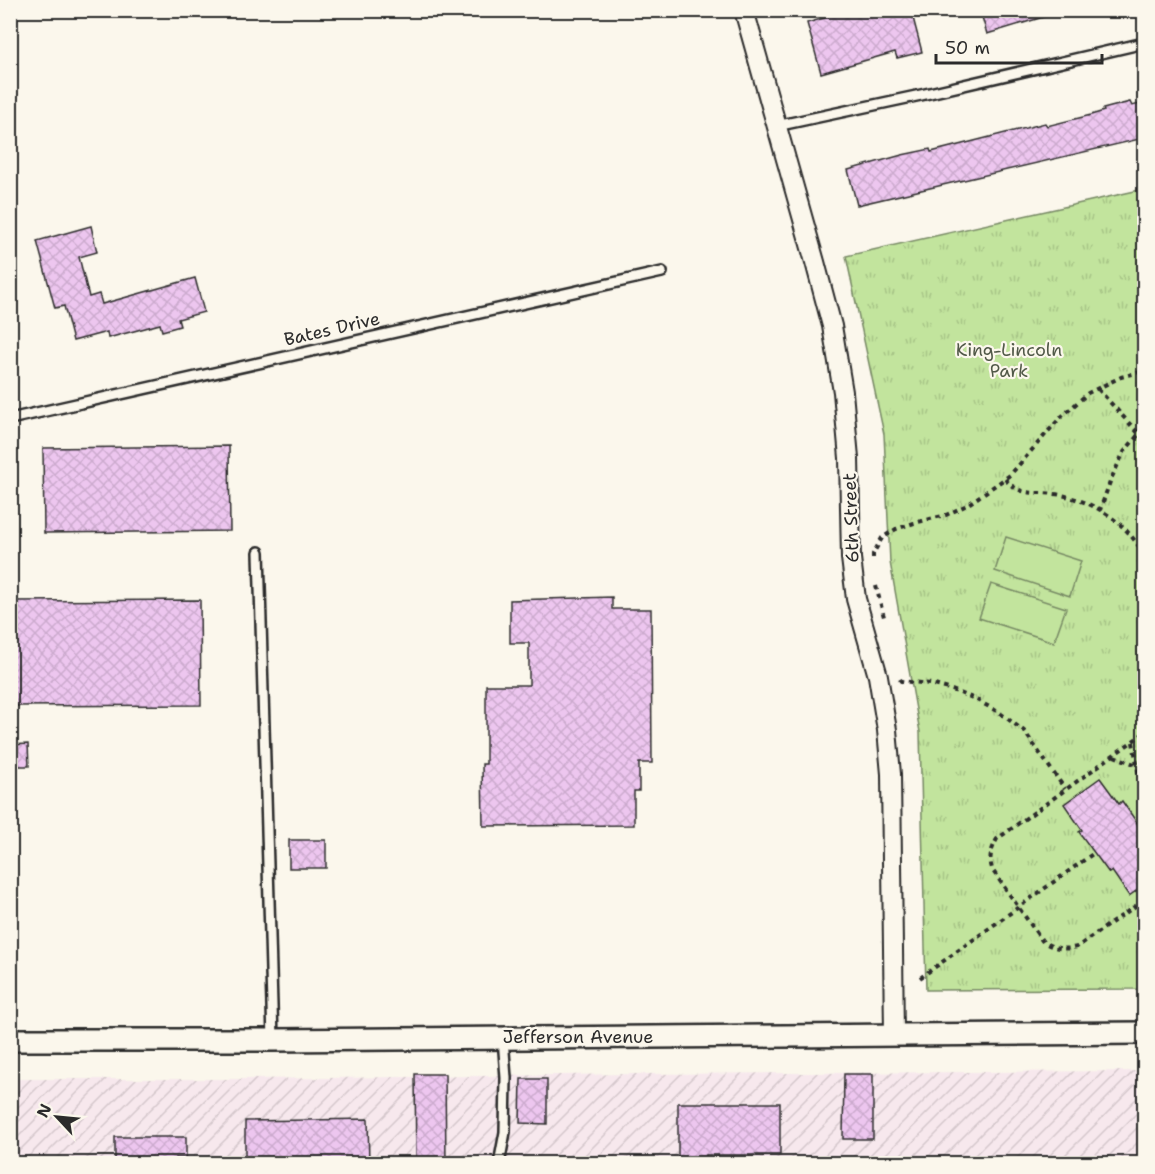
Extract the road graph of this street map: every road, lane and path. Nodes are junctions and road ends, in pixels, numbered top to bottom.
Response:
1 (744, 10) edge
2 (1144, 44) edge
3 (776, 126) junction
4 (662, 272) dead end
5 (1144, 371) edge
6 (1098, 389) junction
7 (10, 419) edge
8 (1005, 479) junction
9 (1100, 510) junction
10 (259, 552) dead end
11 (1144, 556) edge
12 (873, 564) dead end
13 (876, 585) dead end
14 (884, 617) dead end
15 (898, 671) dead end
16 (1144, 733) edge
17 (1133, 741) junction
18 (1113, 755) junction
19 (1137, 765) junction
20 (1144, 787) edge
21 (1065, 789) junction
22 (1144, 818) edge
23 (1138, 823) dead end
24 (1094, 853) dead end
25 (1144, 900) edge
26 (1018, 906) junction
27 (920, 978) dead end
28 (1144, 1033) edge
29 (894, 1035) junction
30 (503, 1038) junction
31 (10, 1040) edge
32 (273, 1040) junction
33 (499, 1164) edge

1 - 3 street, 6th Street
2 - 3 lane
3 - 29 street, 6th Street
4 - 7 lane, Bates Drive
5 - 6 path
6 - 8 path
6 - 9 path
8 - 9 path
8 - 12 path
9 - 11 path
10 - 32 lane
13 - 14 path
15 - 21 path
16 - 17 path
17 - 18 path
17 - 19 path
18 - 19 path
18 - 21 path
19 - 20 path
21 - 26 path
22 - 23 path
24 - 26 path
25 - 26 path
26 - 27 path
28 - 29 street, Jefferson Avenue
29 - 30 street, Jefferson Avenue
30 - 32 street, Jefferson Avenue
30 - 33 lane
31 - 32 street, Jefferson Avenue

